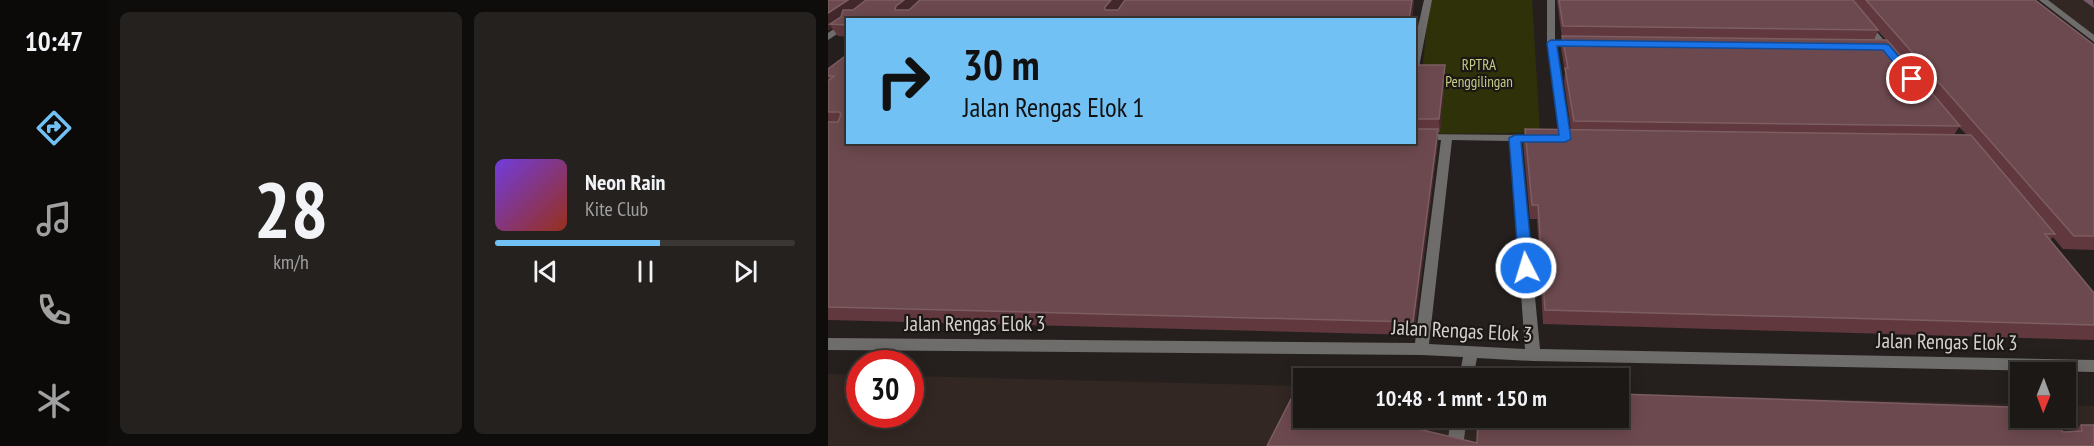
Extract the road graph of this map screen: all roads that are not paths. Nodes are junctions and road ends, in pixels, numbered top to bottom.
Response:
1 (1428, 0) edge
2 (1551, 0) edge
3 (1846, 0) edge
4 (2043, 0) edge
5 (846, 24) edge
6 (828, 36) edge
7 (1417, 36) edge
8 (2094, 39) edge
9 (1551, 43) junction
10 (1587, 44) edge
11 (1900, 64) edge
12 (1416, 137) edge
13 (1447, 137) junction
14 (1515, 138) junction
15 (1565, 139) junction
16 (1577, 139) edge
17 (828, 344) edge
18 (1421, 349) junction
19 (1471, 352) junction
20 (1533, 355) junction
21 (2094, 366) edge
22 (1468, 368) edge
23 (1457, 428) edge
24 (1455, 446) edge

1 - 7 street
2 - 9 street
3 - 11 street
4 - 8 street
5 - 6 street
9 - 10 street
9 - 15 street
12 - 13 street
13 - 14 street
13 - 18 street
14 - 15 street
14 - 20 street
15 - 16 street
17 - 18 street, Jalan Rengas Elok 3
18 - 19 street, Jalan Rengas Elok 3
19 - 20 street, Jalan Rengas Elok 3
19 - 22 street
20 - 21 street, Jalan Rengas Elok 3
23 - 24 street

